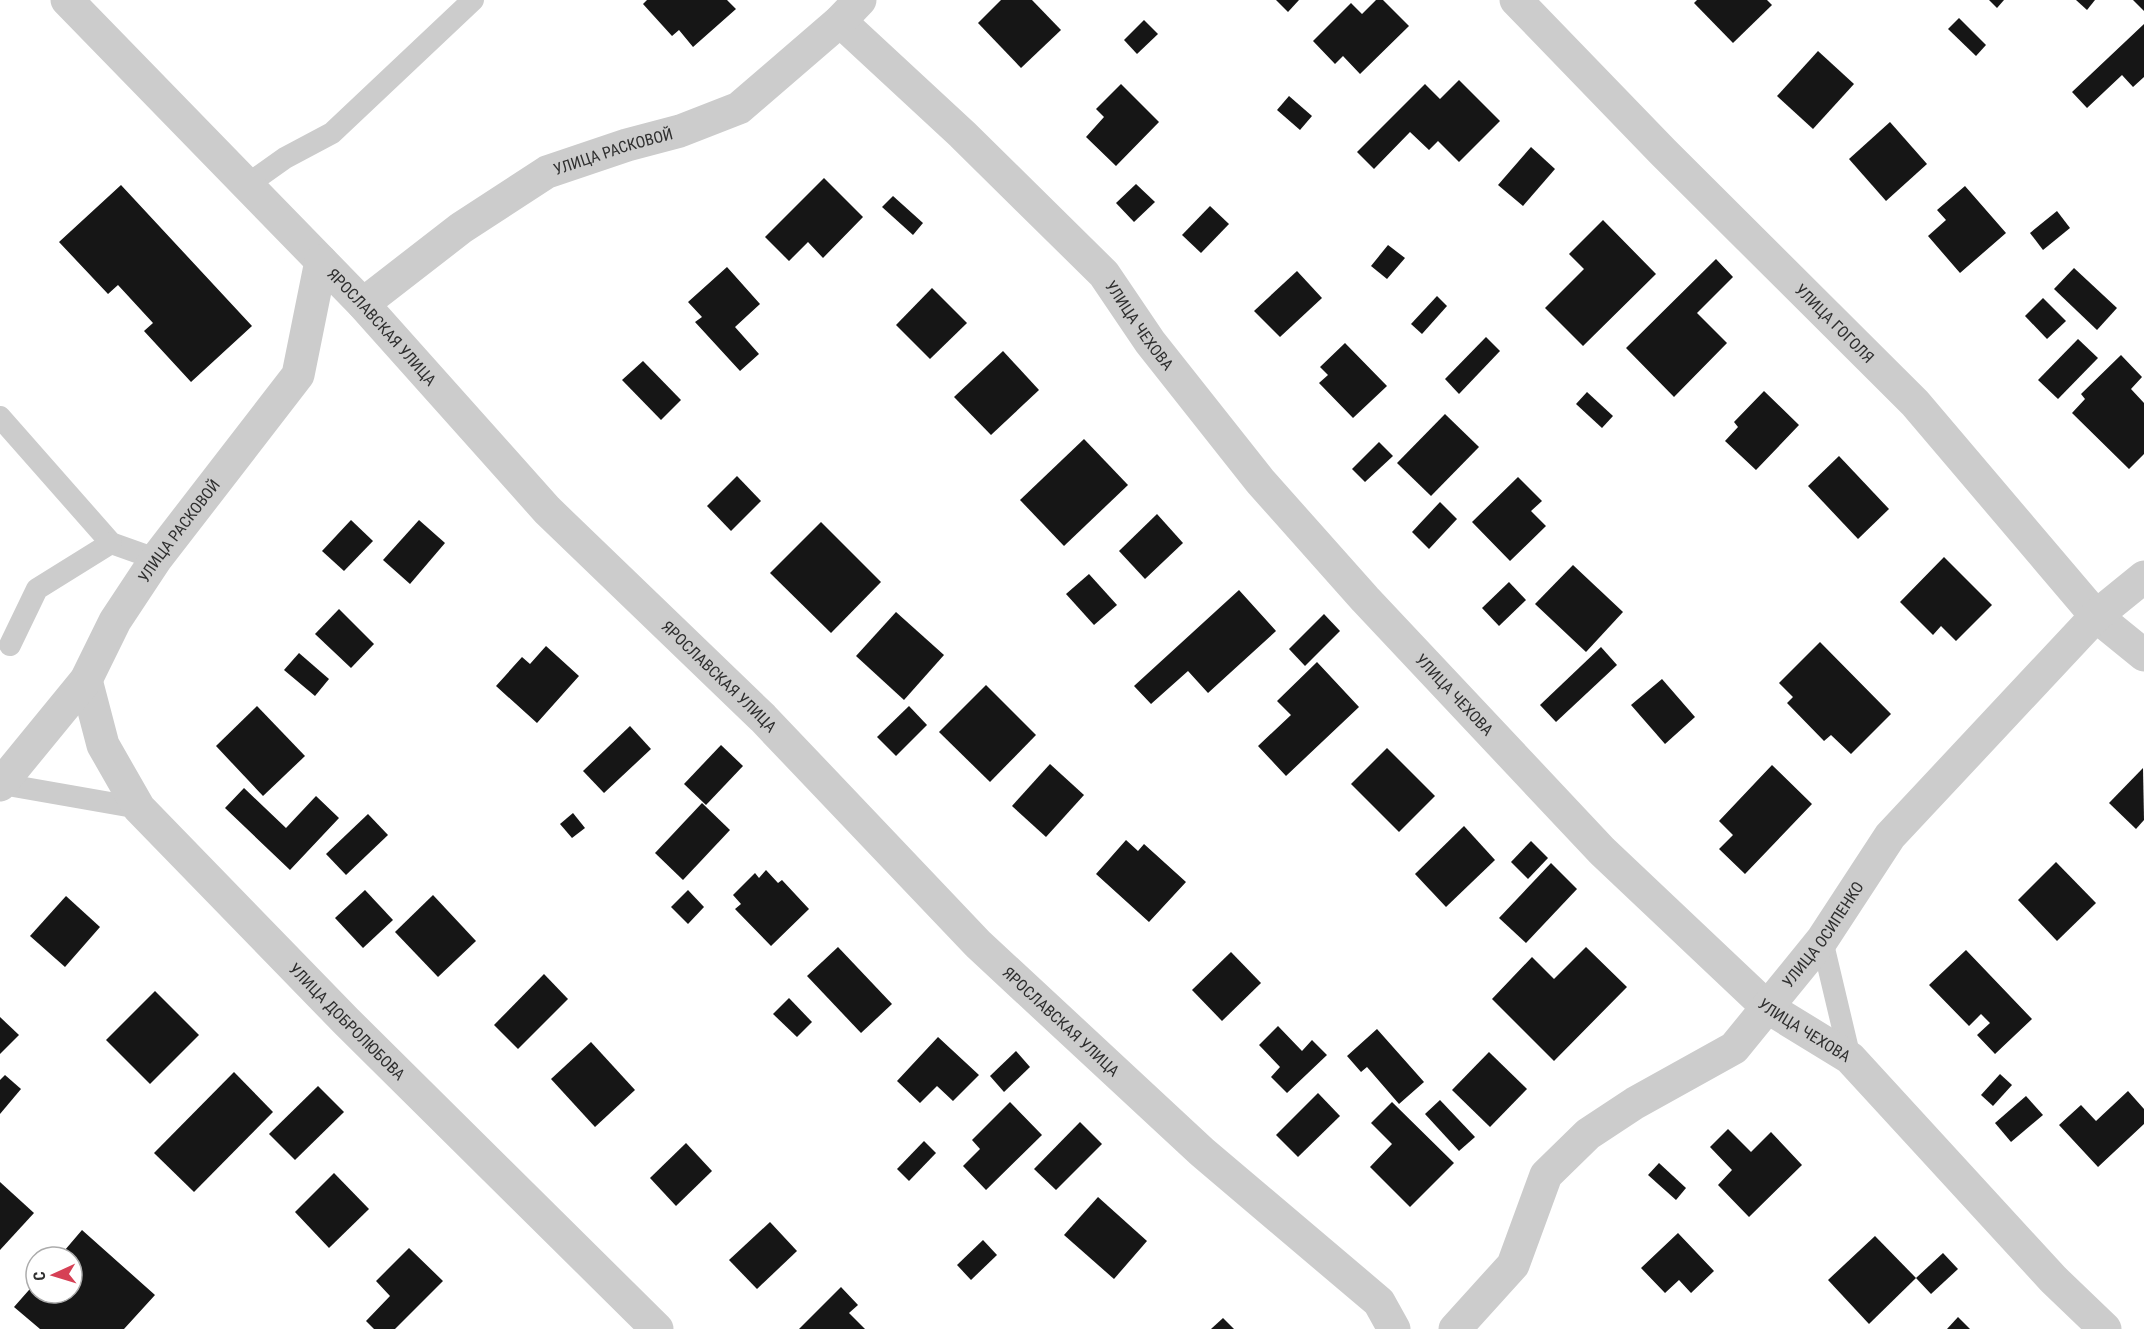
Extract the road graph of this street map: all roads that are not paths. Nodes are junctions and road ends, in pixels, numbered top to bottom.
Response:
1 (67, 0) edge
2 (473, 0) edge
3 (1516, 0) edge
4 (850, 10) edge
5 (247, 185) junction
6 (321, 261) junction
7 (363, 304) junction
8 (0, 417) edge
9 (111, 543) junction
10 (156, 559) junction
11 (2144, 577) edge
12 (2096, 616) junction
13 (10, 645) dead end
14 (2144, 655) edge
15 (86, 680) junction
16 (1, 785) edge
17 (139, 808) junction
18 (1822, 940) junction
19 (1767, 1007) junction
20 (1850, 1058) junction
21 (657, 1329) edge
22 (1394, 1329) edge
23 (1455, 1329) edge
24 (2105, 1329) edge

1 - 5 street, ЯРОСЛАВСКАЯ УЛИЦА
2 - 5 lane
3 - 12 street, УЛИЦА ГОГОЛЯ
4 - 7 street, УЛИЦА РАСКОВОЙ
4 - 19 street, УЛИЦА ЧЕХОВА
5 - 6 street, ЯРОСЛАВСКАЯ УЛИЦА
6 - 7 street, ЯРОСЛАВСКАЯ УЛИЦА
6 - 10 street, УЛИЦА РАСКОВОЙ
7 - 22 street, ЯРОСЛАВСКАЯ УЛИЦА
8 - 9 lane
9 - 10 lane
9 - 13 lane
10 - 15 street, УЛИЦА РАСКОВОЙ
11 - 12 street, УЛИЦА ОСИПЕНКО
12 - 14 street, УЛИЦА ГОГОЛЯ
12 - 18 street, УЛИЦА ОСИПЕНКО
15 - 16 street, УЛИЦА РАСКОВОЙ
15 - 17 street, УЛИЦА ДОБРОЛЮБОВА
16 - 17 lane
17 - 21 street, УЛИЦА ДОБРОЛЮБОВА
18 - 19 street, УЛИЦА ОСИПЕНКО
18 - 20 lane
19 - 20 street, УЛИЦА ЧЕХОВА
19 - 23 street, УЛИЦА ОСИПЕНКО
20 - 24 street, УЛИЦА ЧЕХОВА

